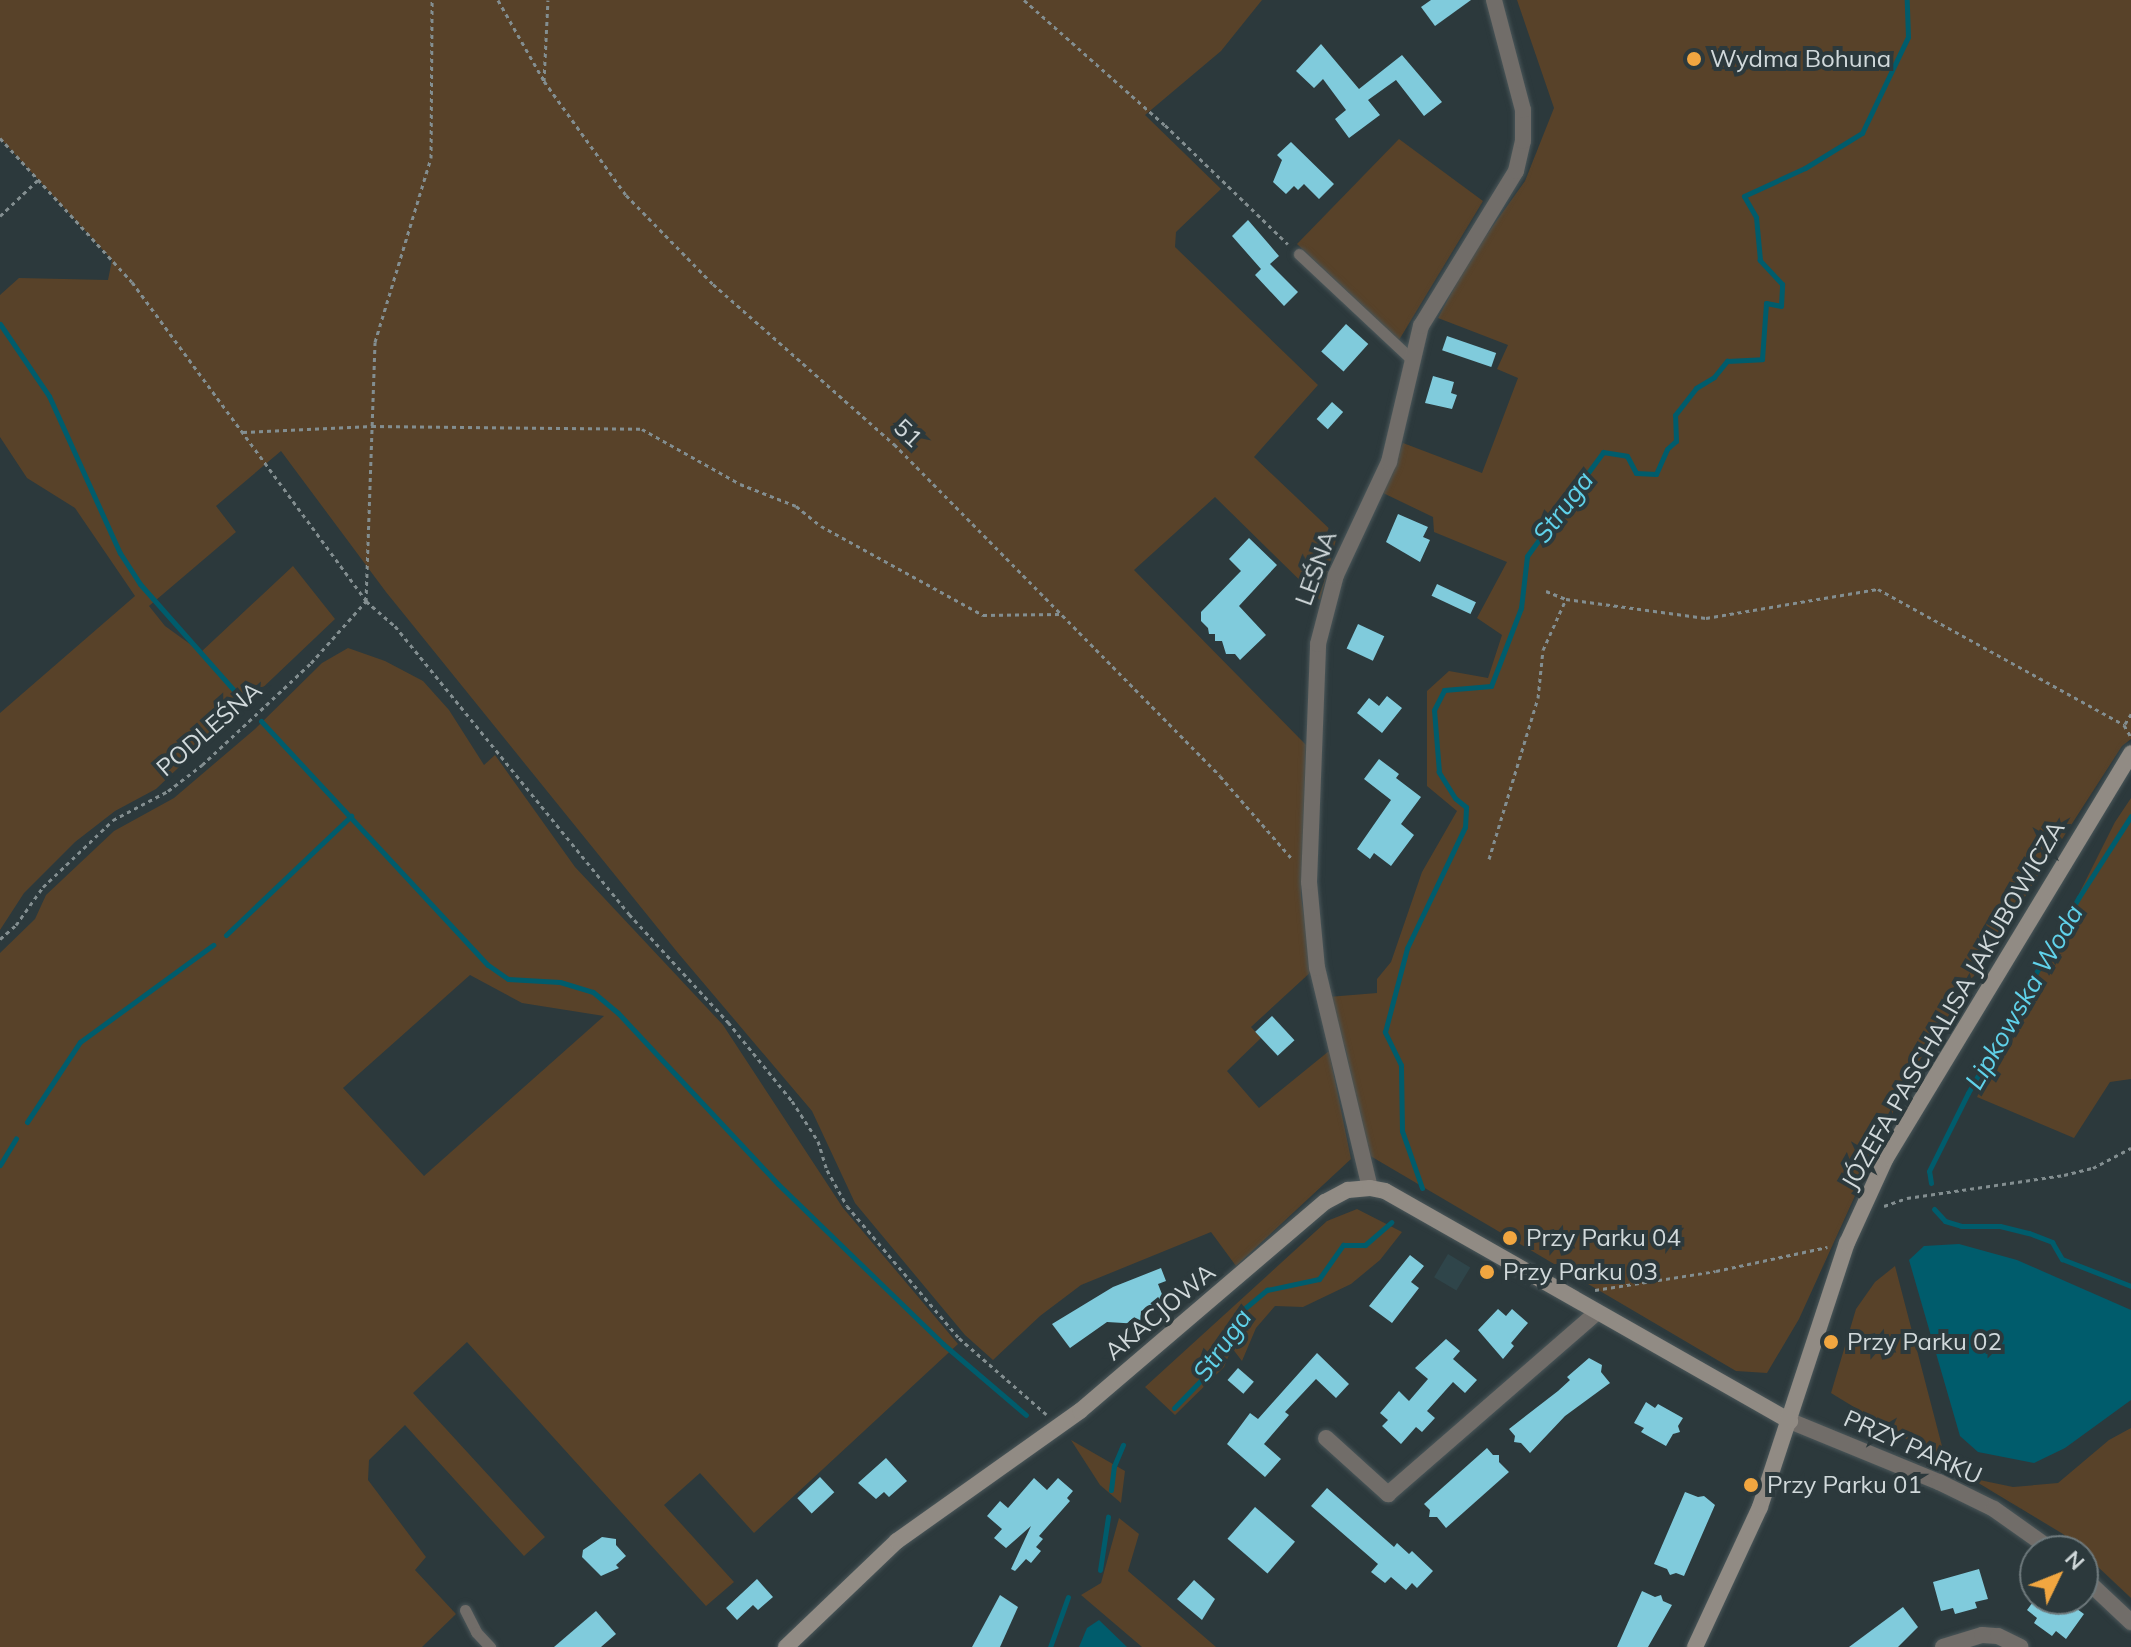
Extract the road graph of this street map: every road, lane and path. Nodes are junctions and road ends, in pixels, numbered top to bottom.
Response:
1 (432, 0) edge
2 (498, 0) edge
3 (548, 0) edge
4 (1024, 0) edge
5 (1494, 0) edge
6 (544, 81) junction
7 (0, 138) edge
8 (38, 180) junction
9 (0, 216) edge
10 (1299, 254) joint
11 (1410, 358) junction
12 (372, 426) junction
13 (243, 432) junction
14 (1546, 591) dead end
15 (1566, 599) junction
16 (366, 601) junction
17 (1062, 614) junction
18 (2131, 714) edge
19 (2124, 725) junction
20 (2131, 737) edge
21 (2131, 753) edge
22 (1489, 859) dead end
23 (1309, 882) junction
24 (0, 939) edge
25 (2131, 1148) edge
26 (1370, 1188) junction
27 (1858, 1217) junction
28 (1847, 1243) junction
29 (1590, 1308) junction
30 (1790, 1421) junction
31 (1057, 1427) junction
32 (1326, 1438) dead end
33 (2031, 1535) edge
34 (2099, 1591) edge
35 (465, 1610) dead end
36 (2128, 1617) edge
37 (490, 1647) edge
38 (786, 1647) edge
39 (1695, 1647) edge
40 (1943, 1647) edge
41 (2021, 1647) edge

1 - 12 path
2 - 6 path, 51
3 - 6 path
4 - 10 path
5 - 11 street, LEŚNA
6 - 17 path, 51
7 - 8 path
8 - 9 path
8 - 13 path
10 - 11 lane
11 - 23 street, LEŚNA
12 - 13 path
12 - 16 path
12 - 17 path
13 - 16 path
14 - 15 path
15 - 19 path
15 - 22 path
16 - 24 path, PODLEŚNA
16 - 31 path
17 - 23 path, 51
18 - 19 path
19 - 20 path
21 - 27 street, JÓZEFA PASCHALISA JAKUBOWICZA
23 - 26 street, LEŚNA
25 - 27 path
26 - 29 street
26 - 31 street, AKACJOWA
27 - 28 street, JÓZEFA PASCHALISA JAKUBOWICZA
28 - 29 path
28 - 30 street, JÓZEFA PASCHALISA JAKUBOWICZA
29 - 30 street
29 - 32 street
30 - 33 street, PRZY PARKU
30 - 39 street, JÓZEFA PASCHALISA JAKUBOWICZA
31 - 38 street, AKACJOWA
34 - 36 street
35 - 37 lane
40 - 41 street

